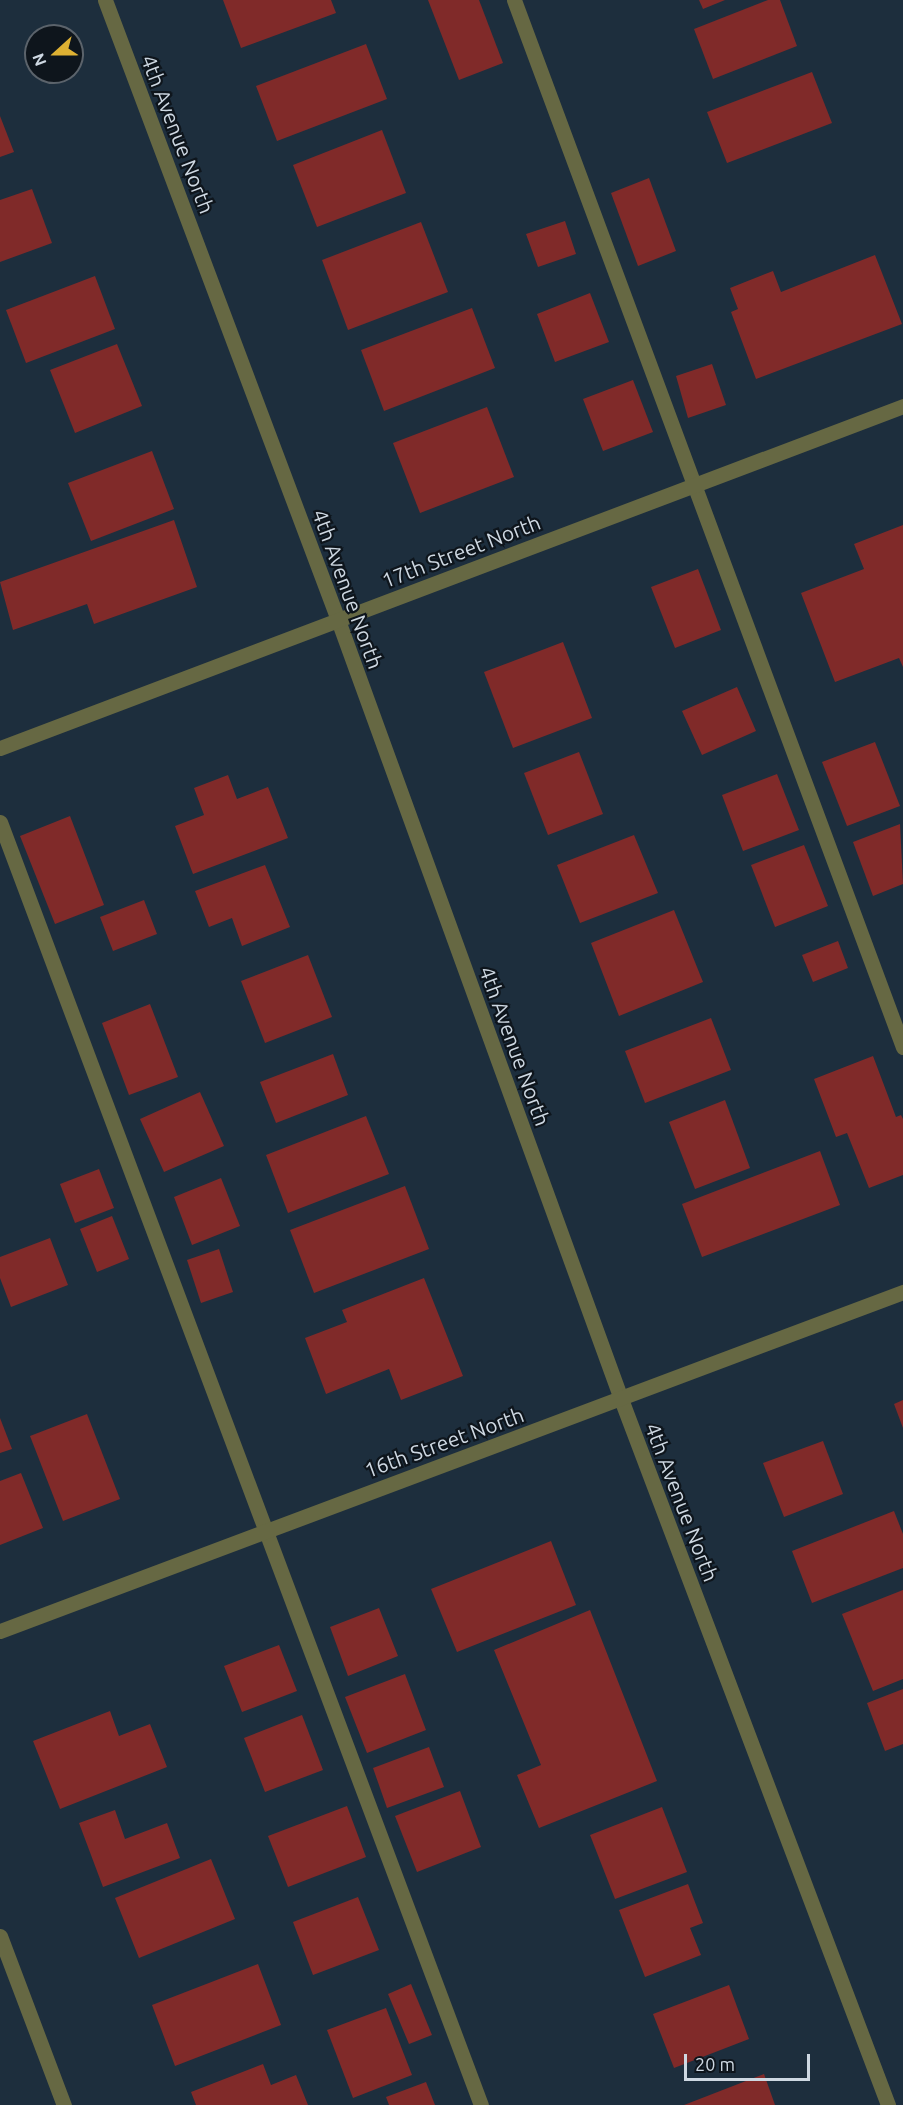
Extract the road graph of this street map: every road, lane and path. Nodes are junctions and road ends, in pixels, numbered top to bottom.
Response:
1 (105, 0) edge
2 (514, 0) edge
3 (903, 406) edge
4 (697, 486) junction
5 (338, 620) junction
6 (0, 748) edge
7 (0, 822) edge
8 (903, 1047) edge
9 (903, 1292) edge
10 (621, 1399) junction
11 (267, 1531) junction
12 (0, 1631) edge
13 (0, 1936) edge
14 (64, 2105) edge
15 (481, 2105) edge
16 (888, 2105) edge

1 - 5 street, 4th Avenue North
2 - 4 street
3 - 4 street, 17th Street North
4 - 5 street, 17th Street North
4 - 8 street
5 - 6 street, 17th Street North
5 - 10 street, 4th Avenue North
7 - 11 street
9 - 10 street, 16th Street North
10 - 11 street, 16th Street North
10 - 16 street, 4th Avenue North
11 - 12 street, 16th Street North
11 - 15 street
13 - 14 street

